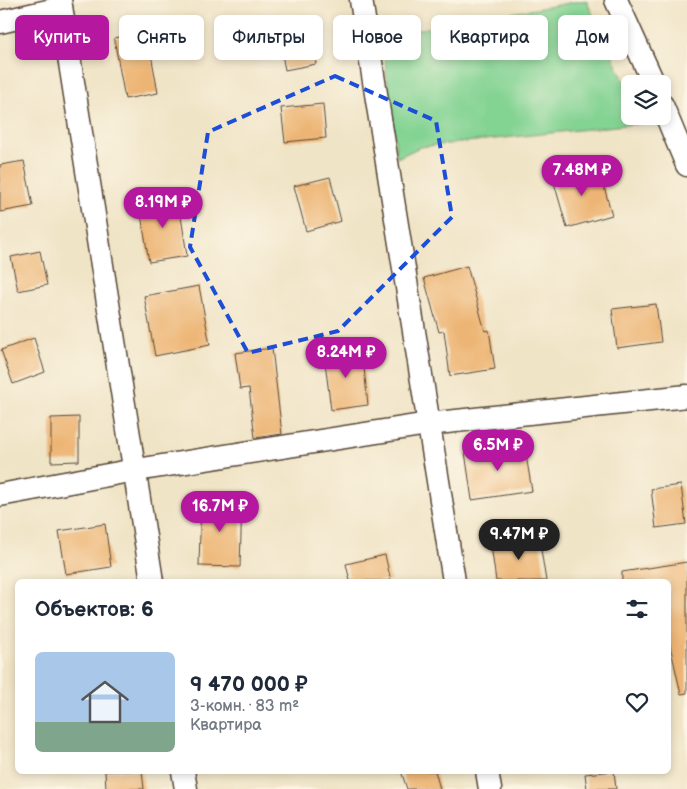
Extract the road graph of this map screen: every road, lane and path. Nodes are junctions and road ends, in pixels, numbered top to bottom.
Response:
1 (361, 0) edge
2 (616, 0) edge
3 (60, 4) edge
4 (0, 22) edge
5 (650, 75) edge
6 (670, 125) edge
7 (687, 165) edge
8 (687, 396) edge
9 (428, 424) junction
10 (135, 471) junction
11 (0, 495) edge
12 (152, 579) edge
13 (454, 579) edge
14 (184, 774) edge
15 (488, 774) edge
16 (186, 789) edge
17 (490, 789) edge

1 - 9 street
2 - 5 street
3 - 4 street
3 - 10 street
6 - 7 street
8 - 9 street
9 - 10 street
9 - 13 street
10 - 11 street
10 - 12 street
14 - 16 street
15 - 17 street

